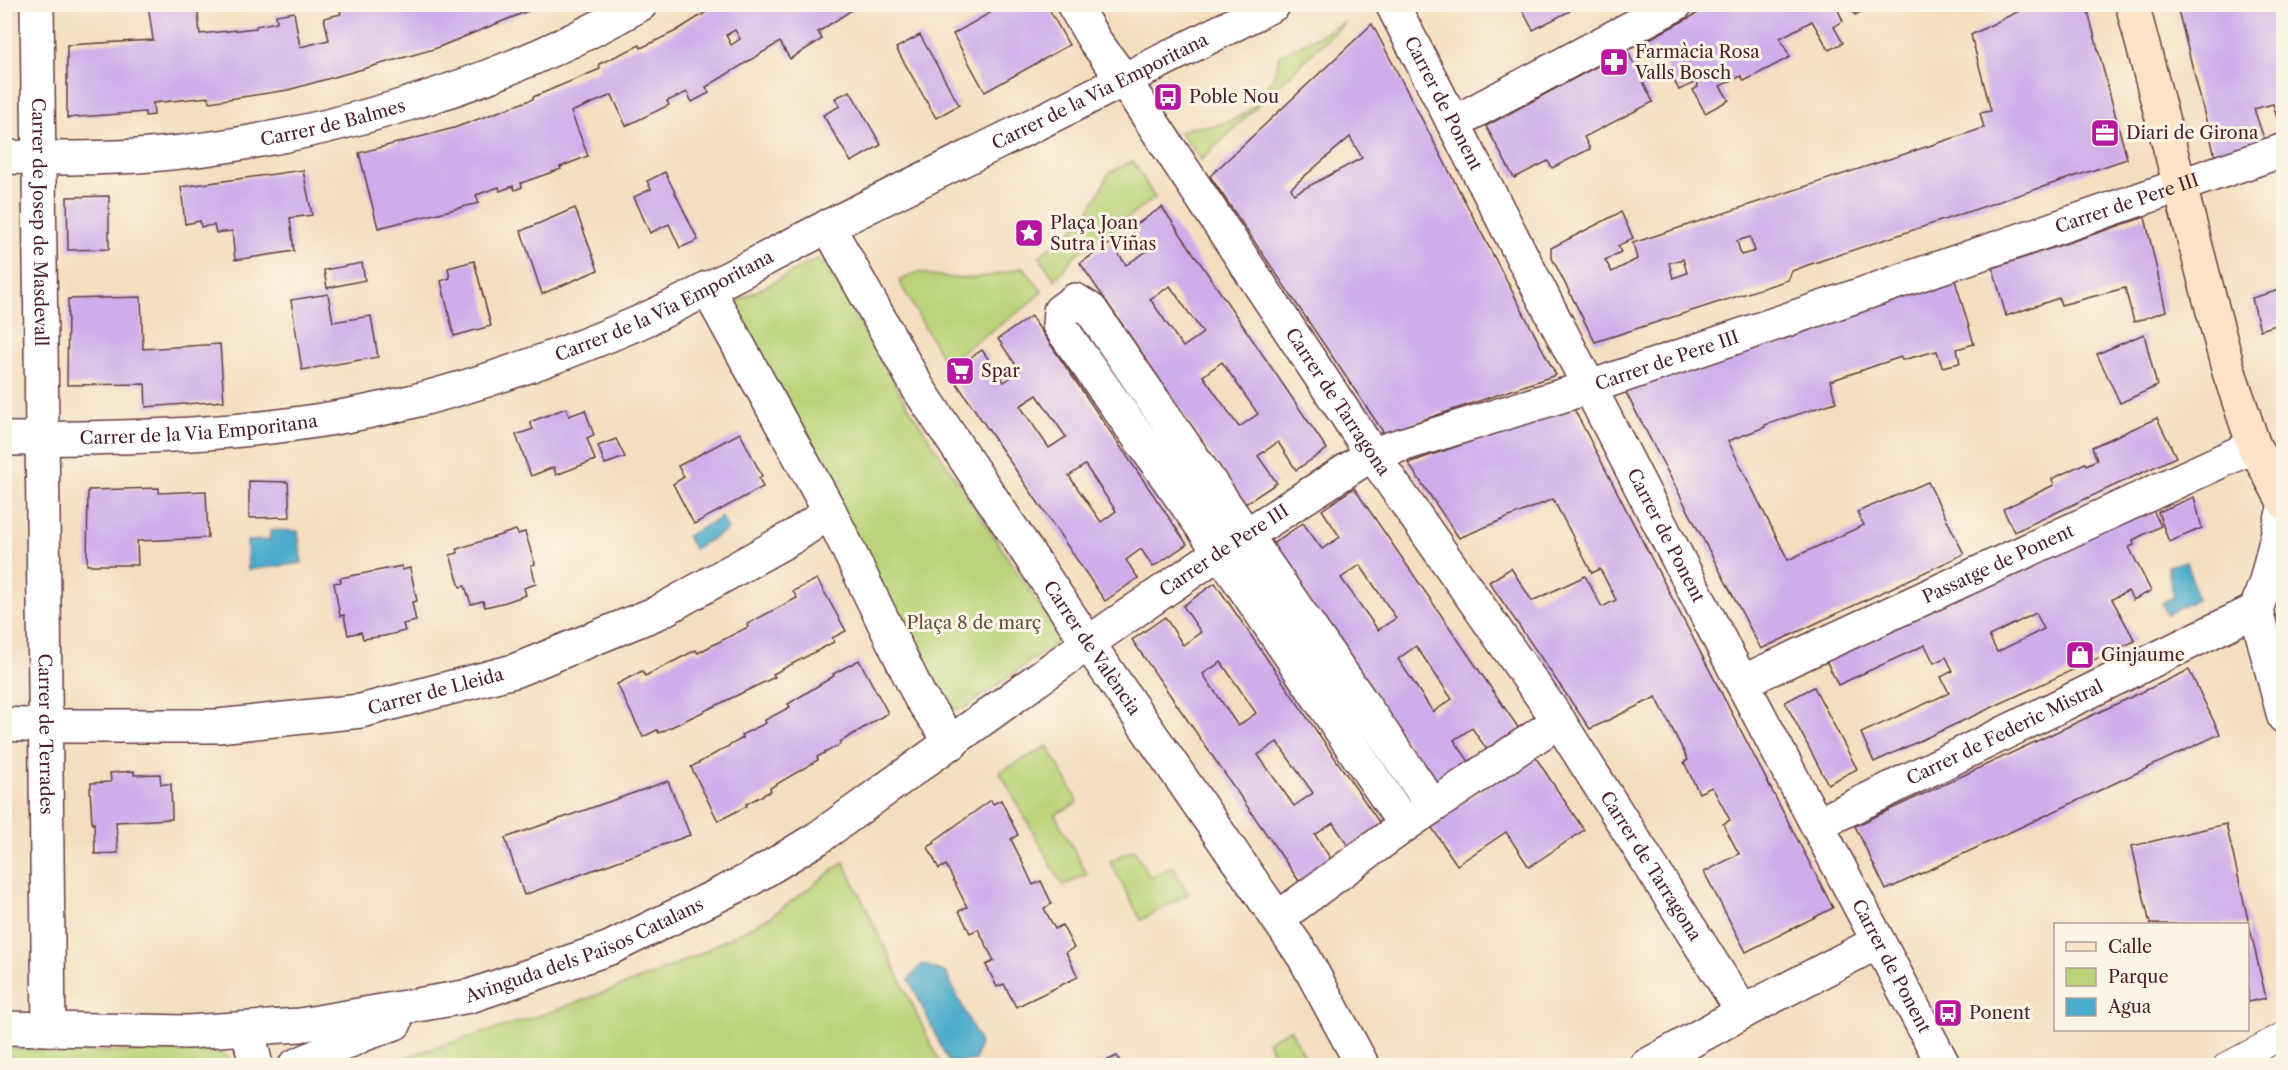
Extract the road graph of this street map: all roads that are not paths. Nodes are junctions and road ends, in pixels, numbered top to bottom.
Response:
1 (37, 4) edge
2 (641, 4) edge
3 (1073, 4) edge
4 (1274, 4) edge
5 (1392, 4) edge
6 (1676, 4) edge
7 (2132, 4) edge
8 (1124, 80) junction
9 (1453, 123) junction
10 (2283, 150) edge
11 (4, 157) edge
12 (38, 158) junction
13 (2180, 185) junction
14 (828, 226) junction
15 (708, 288) junction
16 (1590, 387) junction
17 (42, 438) junction
18 (4, 439) edge
19 (2254, 446) junction
20 (1372, 454) junction
21 (2283, 502) edge
22 (2283, 508) edge
23 (830, 512) junction
24 (1233, 544) junction
25 (2256, 610) junction
26 (1088, 643) junction
27 (1742, 682) junction
28 (2283, 717) edge
29 (1559, 721) junction
30 (4, 724) edge
31 (46, 726) junction
32 (952, 743) junction
33 (1433, 806) junction
34 (1818, 824) junction
35 (1405, 825) junction
36 (1278, 918) junction
37 (1878, 942) junction
38 (470, 996) junction
39 (1743, 1012) junction
40 (4, 1028) edge
41 (49, 1029) junction
42 (248, 1029) junction
43 (2283, 1035) edge
44 (256, 1065) edge
45 (295, 1065) edge
46 (1363, 1065) edge
47 (1646, 1065) edge
48 (1944, 1065) edge
49 (2226, 1065) edge

1 - 12 street, Carrer de Josep de Masdevall
2 - 12 street, Carrer de Balmes
3 - 8 street, Carrer de Tarragona
4 - 8 street, Carrer de la Via Emporitana
5 - 9 street, Carrer de Ponent
6 - 9 street
7 - 13 main road
8 - 14 street, Carrer de la Via Emporitana
8 - 20 street, Carrer de Tarragona
9 - 16 street, Carrer de Ponent
10 - 13 street, Carrer de Pere III
11 - 12 street, Carrer de Balmes
12 - 17 street, Carrer de Josep de Masdevall
13 - 16 street, Carrer de Pere III
13 - 19 main road
14 - 15 street, Carrer de la Via Emporitana
14 - 26 street, Carrer de València
15 - 17 street, Carrer de la Via Emporitana
15 - 23 street
16 - 20 street, Carrer de Pere III
16 - 27 street, Carrer de Ponent
17 - 18 street, Carrer de la Via Emporitana
17 - 31 street, Carrer de Terrades
19 - 21 main road
19 - 27 street, Passatge de Ponent
20 - 24 street, Carrer de Pere III
20 - 29 street, Carrer de Tarragona
22 - 25 street
23 - 31 street, Carrer de Lleida
23 - 32 street
24 - 24 street
24 - 26 street, Carrer de Pere III
24 - 33 street
24 - 35 street
25 - 28 street
25 - 34 street, Carrer de Federic Mistral
26 - 32 street, Avinguda dels Països Catalans
26 - 36 street, Carrer de València
27 - 34 street, Carrer de Ponent
29 - 33 street
29 - 39 street, Carrer de Tarragona
30 - 31 street, Carrer de Lleida
31 - 41 street, Carrer de Terrades
32 - 38 street, Avinguda dels Països Catalans
33 - 35 street
34 - 37 street, Carrer de Ponent
35 - 36 street
36 - 46 street, Carrer de València
37 - 39 street
37 - 48 street, Carrer de Ponent
38 - 42 street, Avinguda dels Països Catalans
38 - 45 street
39 - 47 street
40 - 41 street, Avinguda dels Països Catalans
41 - 42 street, Avinguda dels Països Catalans
42 - 44 street
43 - 49 street

